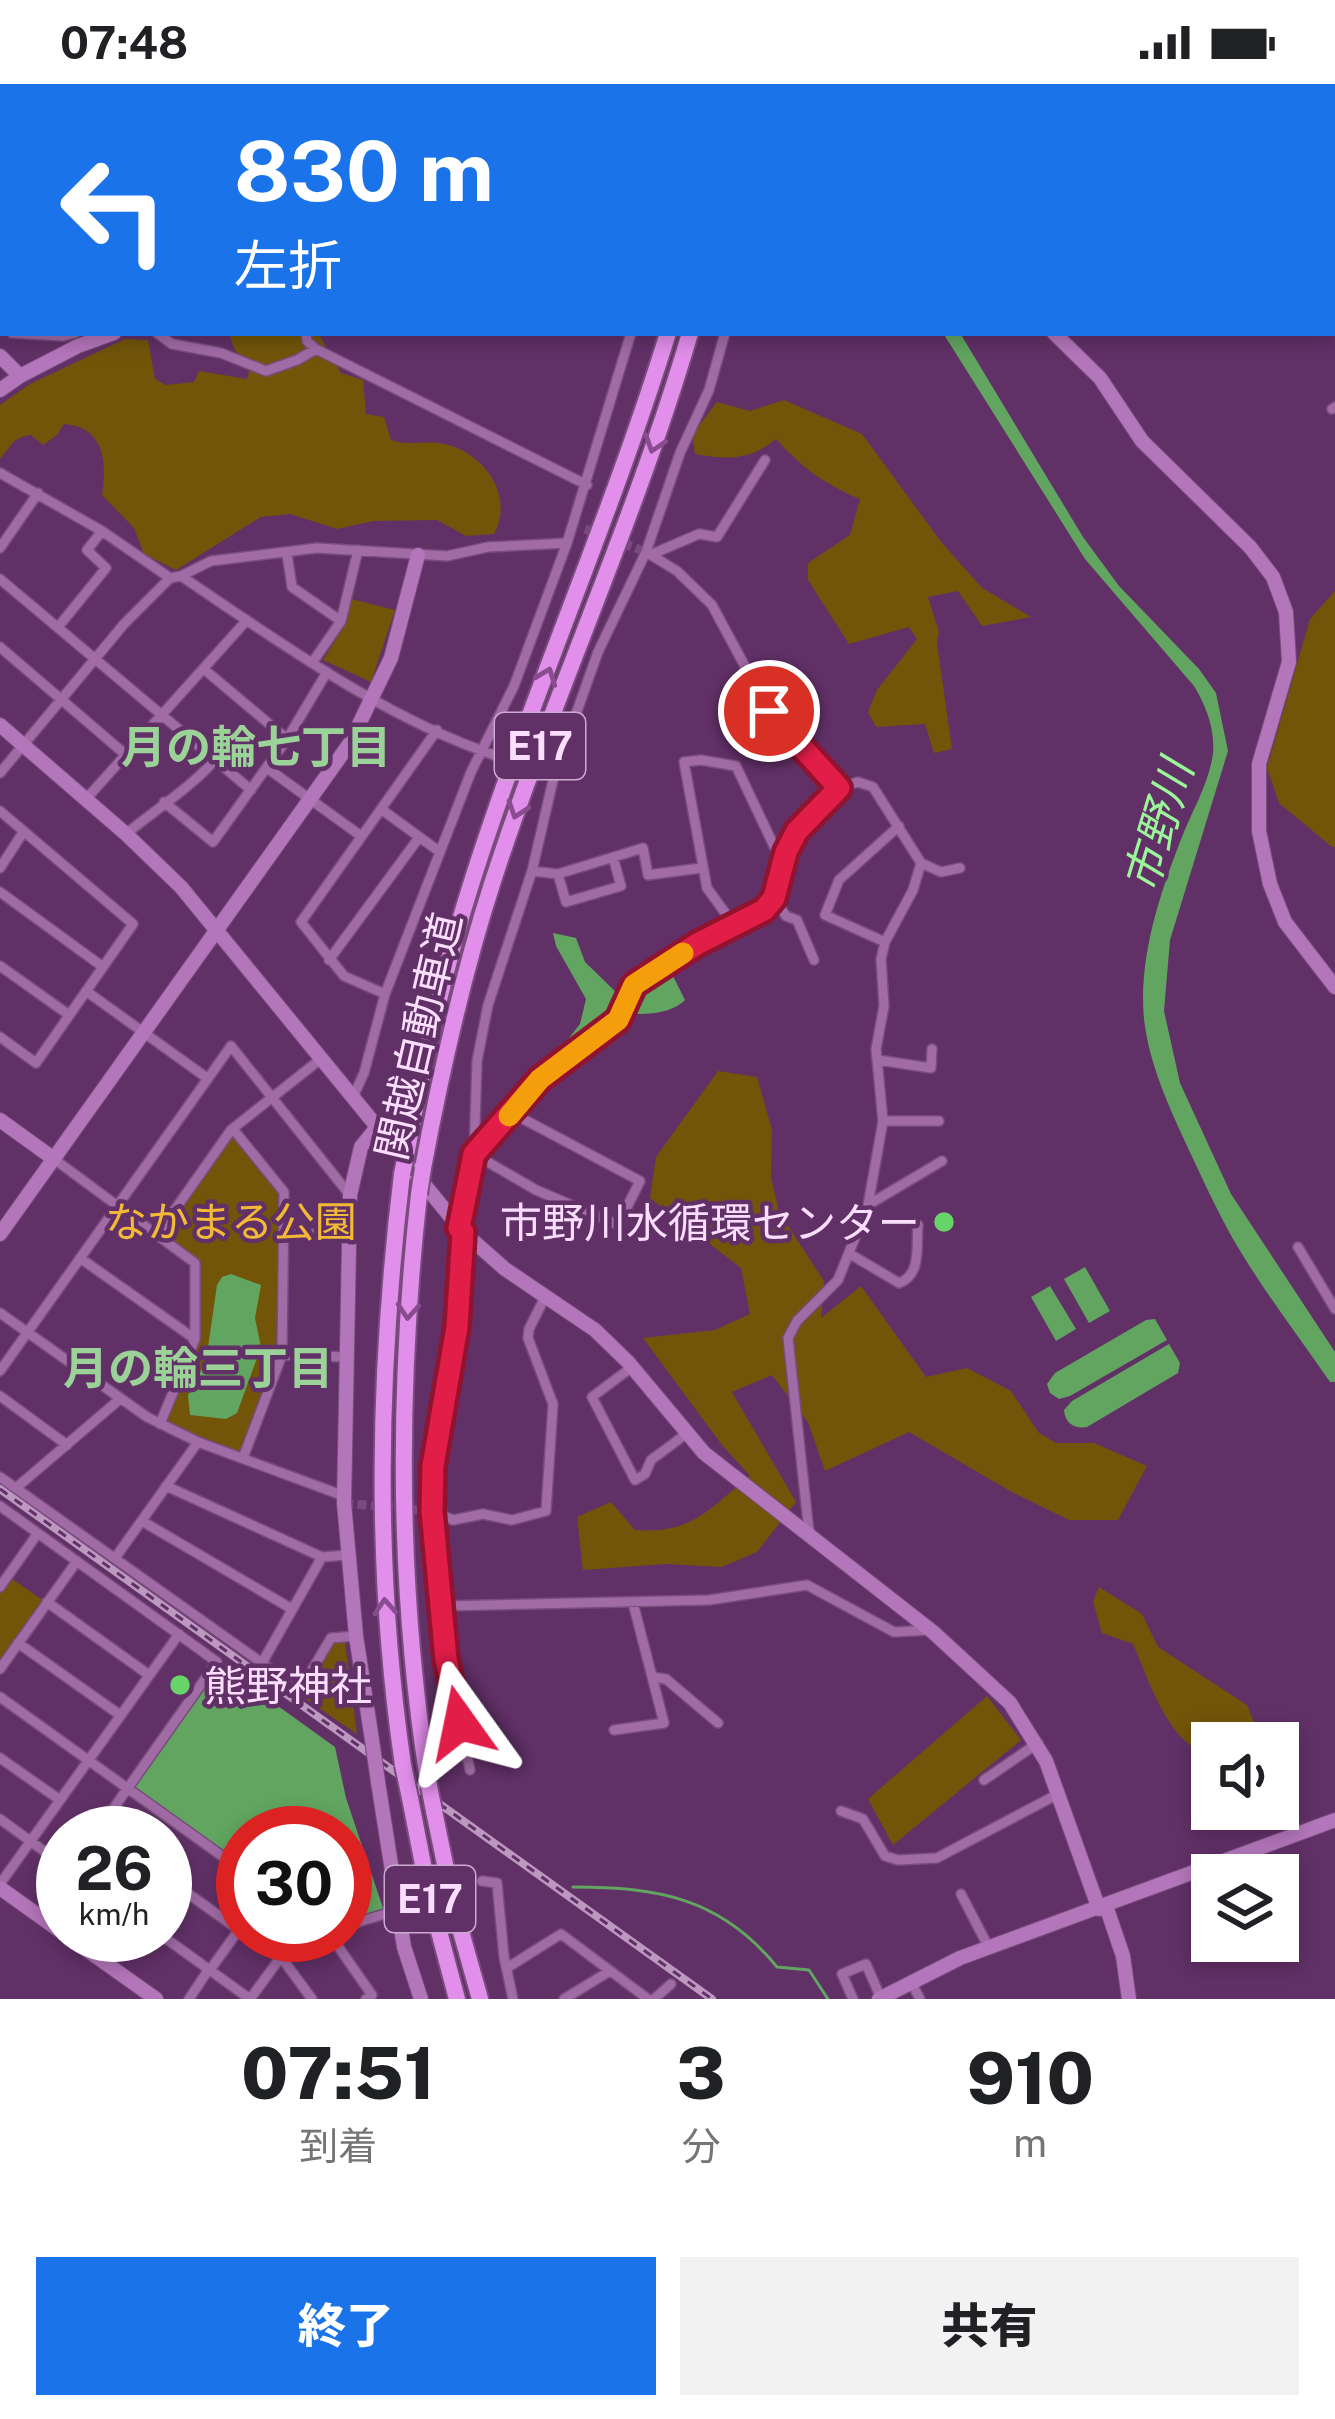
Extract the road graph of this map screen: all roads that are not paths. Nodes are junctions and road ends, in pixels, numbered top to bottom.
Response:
1 (106, 336) edge
2 (161, 336) edge
3 (307, 336) edge
4 (630, 336) edge
5 (667, 336) edge
6 (689, 336) edge
7 (724, 336) edge
8 (1057, 336) edge
9 (316, 349) junction
10 (0, 356) edge
11 (20, 376) junction
12 (0, 390) edge
13 (765, 460) dead end
14 (0, 473) edge
15 (587, 485) junction
16 (38, 493) junction
17 (102, 531) junction
18 (567, 543) junction
19 (0, 548) edge
20 (358, 550) junction
21 (286, 554) junction
22 (648, 554) junction
23 (418, 555) junction
24 (176, 577) junction
25 (1, 581) edge
26 (247, 620) junction
27 (341, 621) junction
28 (58, 626) junction
29 (0, 647) edge
30 (96, 657) junction
31 (312, 663) junction
32 (206, 670) junction
33 (327, 672) junction
34 (60, 698) junction
35 (375, 698) junction
36 (165, 716) junction
37 (0, 725) edge
38 (436, 730) junction
39 (287, 739) junction
40 (21, 743) junction
41 (482, 751) junction
42 (126, 755) junction
43 (497, 756) dead end
44 (215, 760) junction
45 (266, 768) junction
46 (0, 772) edge
47 (839, 788) junction
48 (251, 790) junction
49 (86, 799) junction
50 (311, 801) junction
51 (164, 802) junction
52 (381, 809) junction
53 (0, 811) edge
54 (899, 826) junction
55 (24, 831) junction
56 (127, 834) junction
57 (361, 836) junction
58 (418, 839) junction
59 (440, 852) junction
60 (613, 857) junction
61 (921, 863) junction
62 (783, 865) junction
63 (0, 868) edge
64 (701, 868) junction
65 (960, 868) dead end
66 (532, 872) junction
67 (558, 874) junction
68 (0, 892) edge
69 (774, 898) junction
70 (734, 925) junction
71 (218, 931) junction
72 (885, 942) junction
73 (329, 960) junction
74 (814, 960) dead end
75 (0, 966) edge
76 (103, 967) junction
77 (1335, 987) edge
78 (86, 991) junction
79 (385, 994) junction
80 (69, 1015) junction
81 (144, 1032) junction
82 (0, 1037) edge
83 (932, 1049) dead end
84 (322, 1058) junction
85 (878, 1060) junction
86 (208, 1078) junction
87 (272, 1097) junction
88 (353, 1097) junction
89 (512, 1113) junction
90 (0, 1120) edge
91 (883, 1121) junction
92 (939, 1121) dead end
93 (377, 1127) junction
94 (233, 1129) junction
95 (474, 1154) junction
96 (54, 1159) junction
97 (942, 1162) dead end
98 (350, 1195) junction
99 (117, 1205) junction
100 (868, 1205) junction
101 (918, 1225) dead end
102 (461, 1230) junction
103 (0, 1234) edge
104 (284, 1234) junction
105 (349, 1234) junction
106 (157, 1235) junction
107 (1298, 1247) dead end
108 (850, 1254) junction
109 (80, 1258) junction
110 (546, 1295) junction
111 (1335, 1309) edge
112 (0, 1313) edge
113 (27, 1333) junction
114 (195, 1339) junction
115 (282, 1355) junction
116 (346, 1358) junction
117 (632, 1367) junction
118 (0, 1371) edge
119 (0, 1396) edge
120 (120, 1400) junction
121 (160, 1424) junction
122 (686, 1434) junction
123 (198, 1442) junction
124 (67, 1444) junction
125 (243, 1459) junction
126 (0, 1477) edge
127 (166, 1486) junction
128 (16, 1488) junction
129 (344, 1496) junction
130 (0, 1506) edge
131 (432, 1511) junction
132 (142, 1521) junction
133 (809, 1532) junction
134 (38, 1533) junction
135 (347, 1555) junction
136 (322, 1557) junction
137 (115, 1558) junction
138 (77, 1561) junction
139 (4, 1572) edge
140 (0, 1587) edge
141 (47, 1602) junction
142 (633, 1603) junction
143 (442, 1606) junction
144 (292, 1610) junction
145 (931, 1630) junction
146 (178, 1634) junction
147 (356, 1636) junction
148 (18, 1643) junction
149 (262, 1663) junction
150 (0, 1669) edge
151 (149, 1675) junction
152 (652, 1678) junction
153 (0, 1697) edge
154 (121, 1715) junction
155 (718, 1723) dead end
156 (614, 1730) dead end
157 (1038, 1743) junction
158 (0, 1758) edge
159 (88, 1760) junction
160 (470, 1770) dead end
161 (983, 1780) dead end
162 (127, 1789) junction
163 (1058, 1794) junction
164 (60, 1800) junction
165 (116, 1806) edge
166 (841, 1811) dead end
167 (0, 1820) edge
168 (1335, 1820) edge
169 (30, 1841) junction
170 (36, 1845) edge
171 (216, 1852) edge
172 (482, 1881) dead end
173 (0, 1886) edge
174 (961, 1894) dead end
175 (1102, 1907) junction
176 (398, 1910) junction
177 (36, 1913) edge
178 (372, 1918) edge
179 (989, 1948) junction
180 (192, 1957) edge
181 (102, 1962) edge
182 (216, 1962) edge
183 (277, 1962) edge
184 (285, 1962) edge
185 (349, 1962) edge
186 (507, 1968) junction
187 (210, 1970) junction
188 (610, 1970) junction
189 (911, 1982) junction
190 (671, 1984) dead end
191 (148, 1997) edge
192 (880, 1998) edge
193 (189, 1999) edge
194 (250, 1999) edge
195 (312, 1999) edge
196 (367, 1999) edge
197 (421, 1999) edge
198 (457, 1999) edge
199 (480, 1999) edge
200 (513, 1999) edge
201 (564, 1999) edge
202 (651, 1999) edge
203 (853, 1999) edge
204 (920, 1999) edge
205 (1129, 1999) edge

1 - 11 street
2 - 9 street
3 - 9 street
4 - 15 street
198 -> 5 highway, 関越自動車道 / E17, bridge
6 -> 199 highway, 関越自動車道 / E17, bridge
7 - 22 street
8 - 77 street
9 - 15 street
10 - 11 street
11 - 12 street
13 - 22 street
14 - 16 street
15 - 18 street
16 - 17 street
16 - 19 street
17 - 24 street
17 - 28 street
18 - 23 street
18 - 41 street
20 - 21 street
20 - 23 street
20 - 27 street
21 - 24 street
21 - 27 street
22 - 47 street
22 - 66 street
23 - 35 street
24 - 26 street
24 - 30 street
25 - 28 street
26 - 31 street
26 - 32 street
27 - 31 street
28 - 30 street
29 - 34 street
30 - 34 street
30 - 36 street
31 - 33 street
32 - 36 street
32 - 39 street
33 - 35 street
33 - 39 street
34 - 40 street
34 - 42 street
35 - 38 street
35 - 50 street
36 - 42 street
36 - 44 street
37 - 40 street
38 - 41 street
38 - 52 street
39 - 45 street
40 - 46 street
40 - 49 street
41 - 43 street
41 - 59 street
42 - 49 street
44 - 48 street
44 - 51 street
45 - 48 street
45 - 50 street
47 - 54 street
47 - 62 street
48 - 51 street
49 - 56 street
50 - 57 street
50 - 71 street
51 - 56 street
52 - 57 street
52 - 58 street
53 - 55 street
54 - 61 street
54 - 72 street
55 - 63 street
55 - 76 street
56 - 71 street
57 - 73 street
58 - 59 street
58 - 73 street
59 - 79 street
60 - 64 street
60 - 67 street
60 - 67 street
61 - 65 street
61 - 72 street
62 - 64 street
62 - 69 street
64 - 70 street
66 - 67 street
66 - 95 street
68 - 76 street
69 - 70 street
69 - 74 street
70 - 89 street
71 - 81 street
71 - 84 street
72 - 85 street
73 - 79 street
75 - 80 street
76 - 78 street
78 - 80 street
78 - 81 street
79 - 88 street
80 - 82 street
81 - 86 street
81 - 96 street
83 - 85 street
84 - 87 street
84 - 88 street
85 - 91 street
86 - 87 street
86 - 99 street
87 - 94 street
87 - 98 street
88 - 93 street
89 - 95 street
89 - 95 street
90 - 96 street
91 - 92 street
91 - 100 street
93 - 98 street
93 - 102 street
94 - 104 street
94 - 106 street
95 - 102 street
96 - 99 street
96 - 103 street
97 - 100 street
98 - 105 street
99 - 106 street
99 - 109 street
100 - 108 street
101 - 108 street
102 - 110 street
102 - 131 street
104 - 105 street
104 - 115 street
105 - 116 street
106 - 114 street
107 - 111 street
108 - 133 street
109 - 113 street
109 - 114 street
110 - 117 street
110 - 131 street
112 - 113 street
113 - 118 street
113 - 120 street
114 - 121 street
115 - 116 street
115 - 125 street
116 - 129 street
117 - 122 street
117 - 122 street
119 - 124 street
120 - 121 street
120 - 124 street
121 - 123 street
122 - 133 street
123 - 125 street
123 - 127 street
124 - 128 street
125 - 129 street
126 - 128 street
127 - 132 street
127 - 136 street
128 - 137 street
129 - 135 street
130 - 134 street
131 - 143 street
132 - 137 street
132 - 144 street
133 - 145 street
134 - 138 street
134 - 139 street
135 - 136 street
135 - 147 street
136 - 144 street
137 - 149 street
138 - 141 street
138 - 146 street
139 - 140 street
141 - 148 street
141 - 151 street
142 - 143 street
142 - 145 street
142 - 152 street
143 - 160 street
144 - 149 street
145 - 157 street
146 - 151 street
146 - 162 street
147 - 149 street
147 - 176 street, bridge
148 - 150 street
148 - 154 street
151 - 154 street
152 - 155 street
152 - 156 street
153 - 159 street
154 - 159 street
157 - 161 street
157 - 163 street
158 - 164 street
159 - 162 street
159 - 164 street
162 - 165 street
162 - 171 street
163 - 166 street
163 - 175 street
164 - 169 street
167 - 169 street
168 - 175 street
169 - 170 street
169 - 173 street
172 - 186 street
173 - 177 street
174 - 179 street
175 - 179 street
175 - 205 street
176 - 178 street
176 - 197 street
179 - 189 street
180 - 187 street
181 - 191 street
182 - 187 street
183 - 194 street
184 - 195 street
185 - 196 street
186 - 188 street
186 - 200 street
187 - 193 street
187 - 194 street
188 - 201 street
188 - 202 street
189 - 192 street
189 - 204 street
190 - 202 street
192 - 203 street

